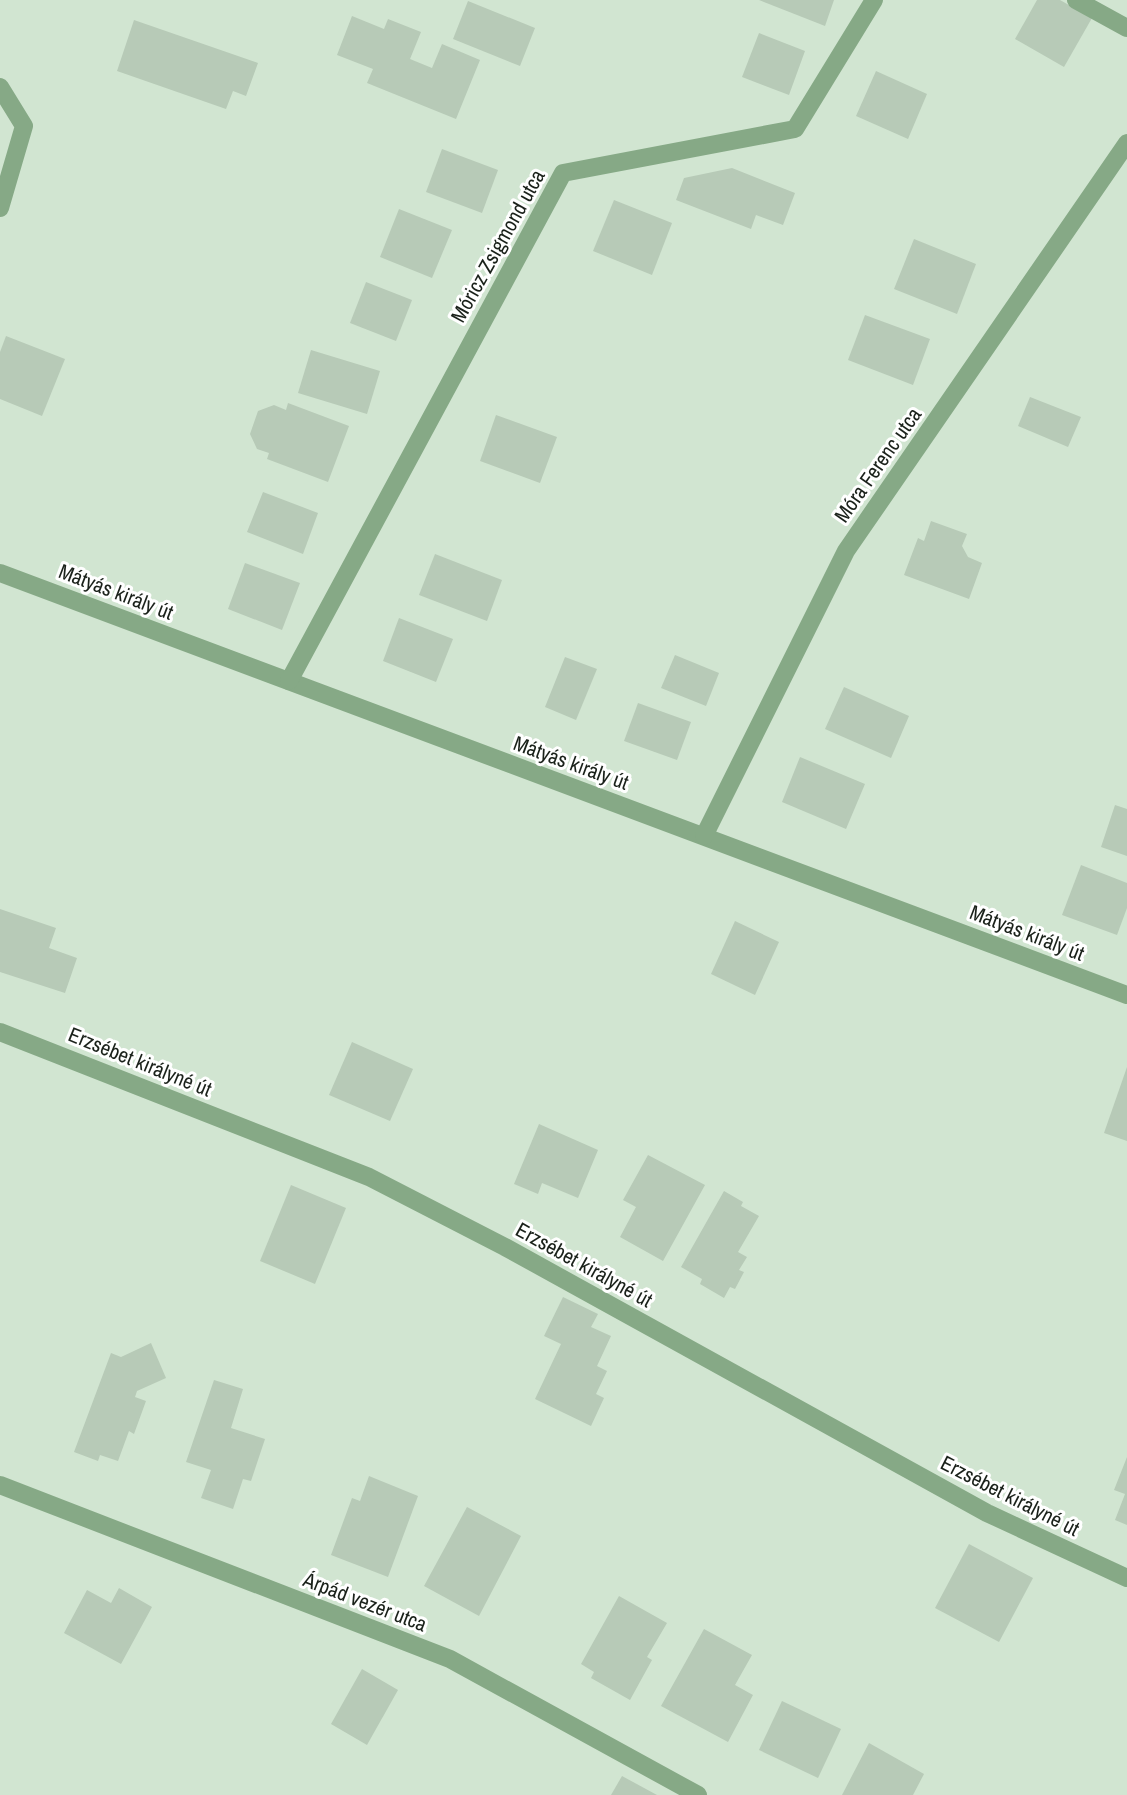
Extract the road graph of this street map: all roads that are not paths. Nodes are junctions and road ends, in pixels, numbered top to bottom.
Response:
1 (874, 0) edge
2 (1076, 0) edge
3 (1127, 28) edge
4 (0, 87) edge
5 (1127, 143) edge
6 (0, 208) edge
7 (0, 573) edge
8 (290, 681) junction
9 (704, 836) junction
10 (1127, 995) edge
11 (0, 1032) edge
12 (0, 1485) edge
13 (1127, 1578) edge
14 (698, 1795) edge

1 - 8 street, Móricz Zsigmond utca
2 - 3 street
4 - 6 street
5 - 9 street, Móra Ferenc utca
7 - 8 street, Mátyás király út
8 - 9 street, Mátyás király út
9 - 10 street, Mátyás király út
11 - 13 street, Erzsébet királyné út
12 - 14 street, Árpád vezér utca

